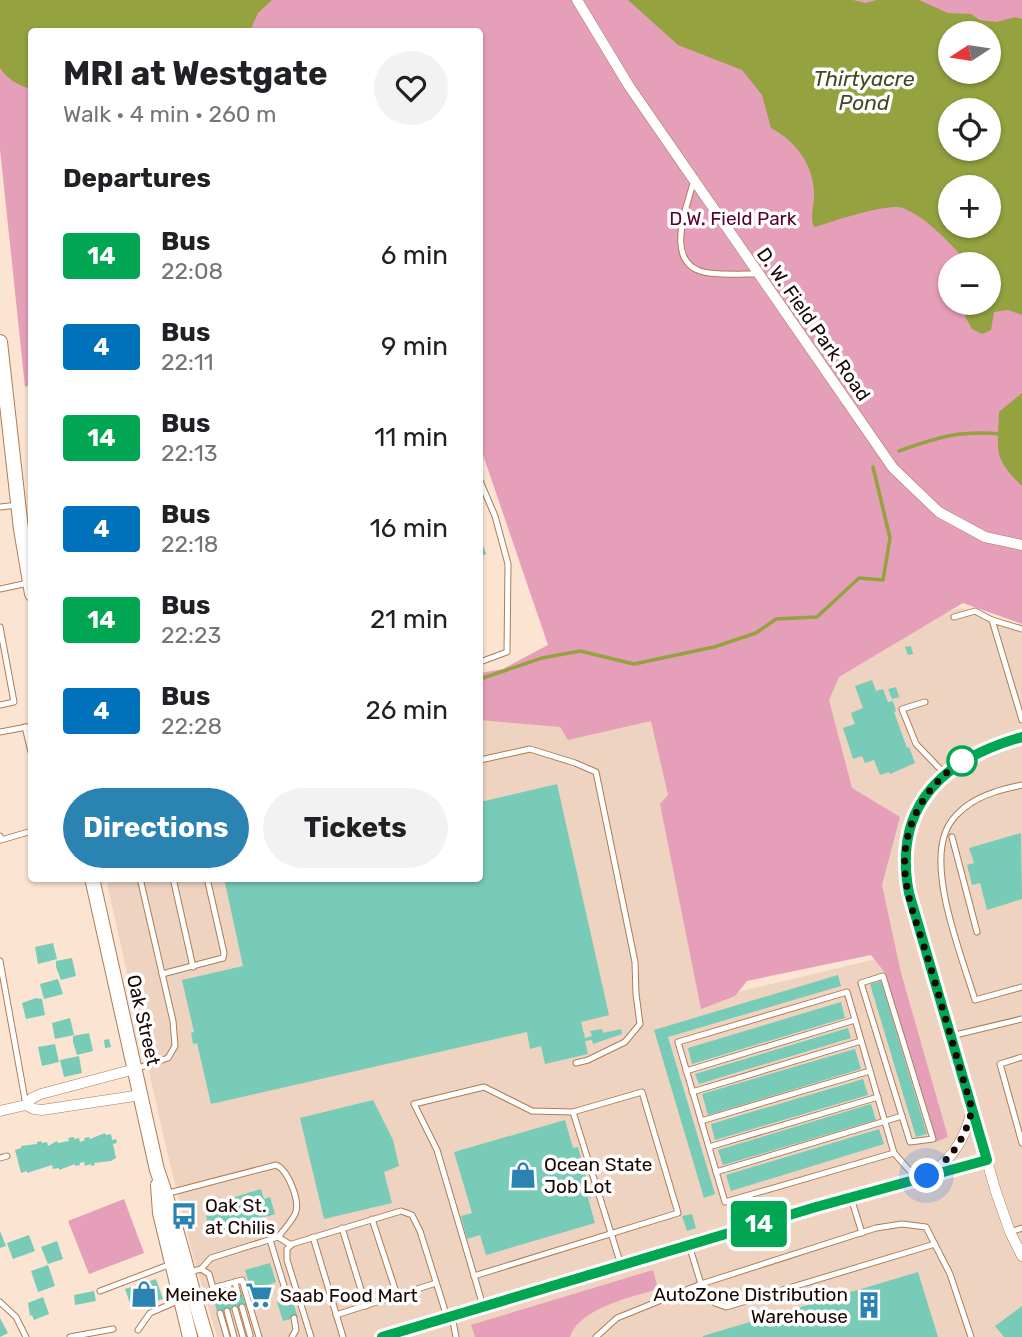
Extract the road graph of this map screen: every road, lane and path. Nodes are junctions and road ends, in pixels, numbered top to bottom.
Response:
1 (577, 0) edge
2 (694, 180) junction
3 (759, 274) junction
4 (0, 342) edge
5 (483, 488) edge
6 (18, 505) junction
7 (0, 506) edge
8 (26, 528) edge
9 (1022, 545) edge
10 (28, 552) edge
11 (28, 588) edge
12 (0, 589) edge
13 (954, 617) dead end
14 (992, 620) junction
15 (0, 627) edge
16 (1022, 629) edge
17 (483, 661) edge
18 (1019, 700) edge
19 (925, 702) dead end
20 (0, 705) edge
21 (1022, 720) edge
22 (28, 726) edge
23 (0, 732) edge
24 (1022, 737) edge
25 (483, 759) edge
26 (945, 774) junction
27 (1022, 785) edge
28 (28, 832) edge
29 (952, 837) dead end
30 (0, 839) edge
31 (94, 882) edge
32 (140, 882) edge
33 (174, 882) edge
34 (208, 882) edge
35 (977, 932) dead end
36 (0, 961) edge
37 (193, 967) junction
38 (162, 974) junction
39 (862, 983) junction
40 (1022, 987) edge
41 (847, 992) junction
42 (1022, 1019) edge
43 (855, 1020) junction
44 (951, 1037) junction
45 (861, 1041) junction
46 (1022, 1057) edge
47 (576, 1063) dead end
48 (135, 1069) junction
49 (686, 1071) junction
50 (870, 1071) junction
51 (692, 1092) junction
52 (141, 1095) junction
53 (878, 1097) junction
54 (26, 1105) junction
55 (972, 1109) junction
56 (0, 1111) edge
57 (573, 1112) junction
58 (902, 1116) junction
59 (701, 1121) junction
60 (885, 1121) junction
61 (1022, 1143) edge
62 (709, 1147) junction
63 (894, 1153) junction
64 (987, 1160) junction
65 (716, 1172) junction
66 (922, 1178) junction
67 (162, 1195) junction
68 (851, 1198) junction
69 (372, 1219) junction
70 (342, 1228) junction
71 (1022, 1228) edge
72 (1010, 1232) junction
73 (862, 1233) junction
74 (611, 1234) junction
75 (278, 1237) junction
76 (313, 1237) junction
77 (270, 1240) junction
78 (935, 1244) junction
79 (291, 1245) junction
80 (689, 1245) junction
81 (1022, 1256) edge
82 (621, 1265) junction
83 (201, 1269) junction
84 (177, 1271) junction
85 (474, 1276) junction
86 (231, 1283) junction
87 (436, 1283) junction
88 (701, 1284) junction
89 (216, 1287) junction
90 (285, 1289) dead end
91 (100, 1291) dead end
92 (235, 1295) dead end
93 (397, 1295) junction
94 (220, 1299) dead end
95 (180, 1300) junction
96 (0, 1302) edge
97 (366, 1306) junction
98 (483, 1306) junction
99 (239, 1308) dead end
100 (336, 1315) junction
101 (449, 1316) junction
102 (293, 1318) dead end
103 (113, 1329) dead end
104 (604, 1329) junction
105 (138, 1330) dead end
106 (259, 1334) edge
107 (245, 1336) edge
108 (26, 1337) edge
109 (70, 1337) edge
110 (190, 1337) edge
111 (206, 1337) edge
112 (227, 1337) edge
113 (234, 1337) edge
114 (292, 1337) edge
115 (312, 1337) edge
116 (343, 1337) edge
117 (382, 1337) edge
118 (456, 1337) edge
119 (596, 1337) edge
120 (608, 1337) edge
121 (971, 1337) edge

1 - 2 street, D. W. Field Park Road
2 - 3 street, D. W. Field Park Road
2 - 3 lane
3 - 9 street, D. W. Field Park Road
4 - 6 main road
5 - 17 lane
6 - 7 lane
6 - 8 main road
8 - 10 main road
11 - 12 lane
13 - 14 lane
14 - 16 lane
14 - 18 lane
15 - 20 lane
18 - 21 lane
19 - 26 lane
22 - 23 lane
24 - 26 street
25 - 47 lane
26 - 44 street
27 - 40 lane
28 - 30 lane
29 - 35 lane
31 - 48 main road, Oak Street
32 - 38 lane
33 - 37 lane
34 - 37 lane
36 - 54 lane
37 - 38 lane
38 - 48 lane
39 - 41 lane
39 - 58 lane
39 - 58 lane
41 - 43 lane
41 - 49 lane
42 - 44 lane
43 - 45 lane
43 - 49 lane
44 - 55 street
45 - 50 lane
45 - 51 lane
46 - 61 lane
48 - 52 main road, Oak Street
48 - 54 street
49 - 51 lane
50 - 53 lane
50 - 59 lane
51 - 59 lane
52 - 54 street
52 - 67 main road, Oak Street
53 - 60 lane
53 - 62 lane
54 - 56 street
55 - 64 street
55 - 66 street
57 - 74 lane
57 - 74 lane
57 - 85 lane
58 - 60 lane
59 - 62 lane
60 - 63 lane
60 - 65 lane
62 - 65 lane
63 - 65 lane
63 - 66 lane
64 - 66 street
64 - 72 street
66 - 68 street
67 - 75 lane
67 - 84 main road, Oak Street
68 - 73 lane
68 - 80 street
69 - 70 lane
69 - 87 lane
69 - 93 lane
70 - 76 lane
70 - 97 lane
71 - 72 lane
72 - 81 street
73 - 78 lane
73 - 88 lane
74 - 82 lane
74 - 85 lane
75 - 77 lane
75 - 79 lane
76 - 79 lane
76 - 100 lane
77 - 83 lane
77 - 90 lane
78 - 88 lane
78 - 121 lane
79 - 115 lane
80 - 82 street
80 - 88 lane
82 - 98 street
83 - 84 lane
83 - 89 lane
84 - 91 lane
84 - 95 main road, Oak Street
84 - 111 main road, Oak Street
85 - 98 lane
86 - 89 lane
86 - 92 lane
86 - 106 lane
87 - 93 lane
87 - 101 lane
88 - 104 lane
89 - 94 lane
93 - 97 lane
95 - 105 lane
95 - 110 main road, Oak Street
96 - 108 lane
97 - 100 lane
98 - 101 street
99 - 107 lane
100 - 116 lane
101 - 117 street
101 - 118 lane
102 - 114 lane
103 - 109 lane
104 - 119 lane
104 - 120 lane
106 - 107 lane
112 - 113 lane

